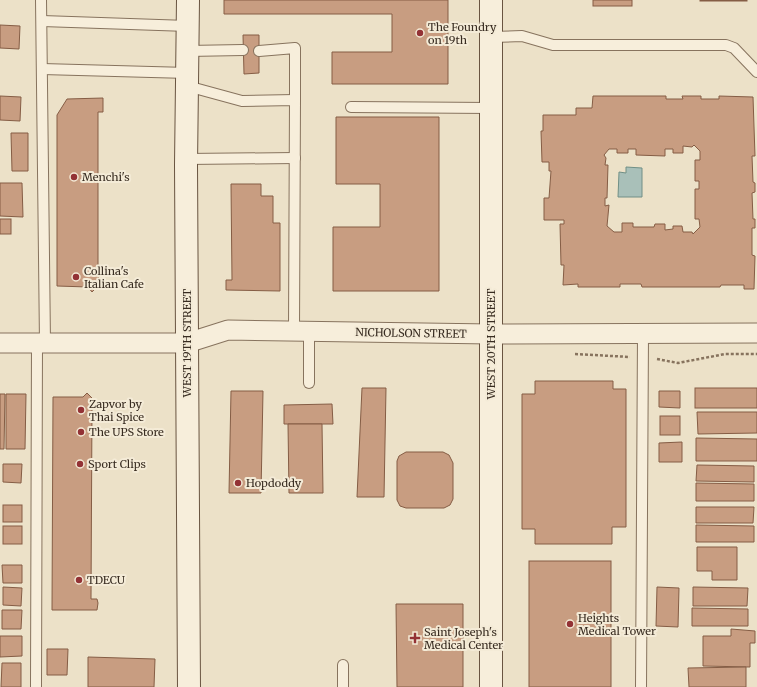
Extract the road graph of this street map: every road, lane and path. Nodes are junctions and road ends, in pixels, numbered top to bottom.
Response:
1 (41, 0) edge
2 (188, 0) edge
3 (491, 0) edge
4 (42, 21) junction
5 (188, 26) junction
6 (492, 37) junction
7 (243, 50) dead end
8 (259, 51) dead end
9 (42, 70) junction
10 (188, 70) junction
11 (757, 72) edge
12 (295, 100) junction
13 (351, 107) dead end
14 (491, 108) junction
15 (295, 158) junction
16 (186, 159) junction
17 (302, 331) junction
18 (757, 333) edge
19 (491, 334) junction
20 (643, 334) junction
21 (0, 343) edge
22 (41, 343) junction
23 (187, 343) junction
24 (573, 354) dead end
25 (757, 354) edge
26 (633, 357) dead end
27 (656, 359) dead end
28 (309, 383) dead end
29 (343, 665) dead end
30 (36, 687) edge
31 (189, 687) edge
32 (343, 687) edge
33 (492, 687) edge
34 (641, 687) edge

1 - 4 lane
2 - 5 main road, WEST 19TH STREET
3 - 6 main road, WEST 20TH STREET
4 - 5 lane
4 - 9 lane
5 - 10 main road, WEST 19TH STREET
6 - 11 lane
6 - 14 main road, WEST 20TH STREET
7 - 10 lane
8 - 12 lane
9 - 10 lane
9 - 22 lane
10 - 12 lane
10 - 16 main road, WEST 19TH STREET
12 - 15 lane
13 - 14 lane
14 - 19 main road, WEST 20TH STREET
15 - 16 lane
15 - 17 lane
16 - 23 main road, WEST 19TH STREET
17 - 19 street, NICHOLSON STREET
17 - 23 street, NICHOLSON STREET
17 - 28 lane
18 - 20 street, NICHOLSON STREET
19 - 20 street, NICHOLSON STREET
19 - 33 main road, WEST 20TH STREET
20 - 34 lane
21 - 22 street, NICHOLSON STREET
22 - 23 street, NICHOLSON STREET
22 - 30 lane
23 - 31 main road, WEST 19TH STREET
24 - 26 path
25 - 27 path
29 - 32 lane

